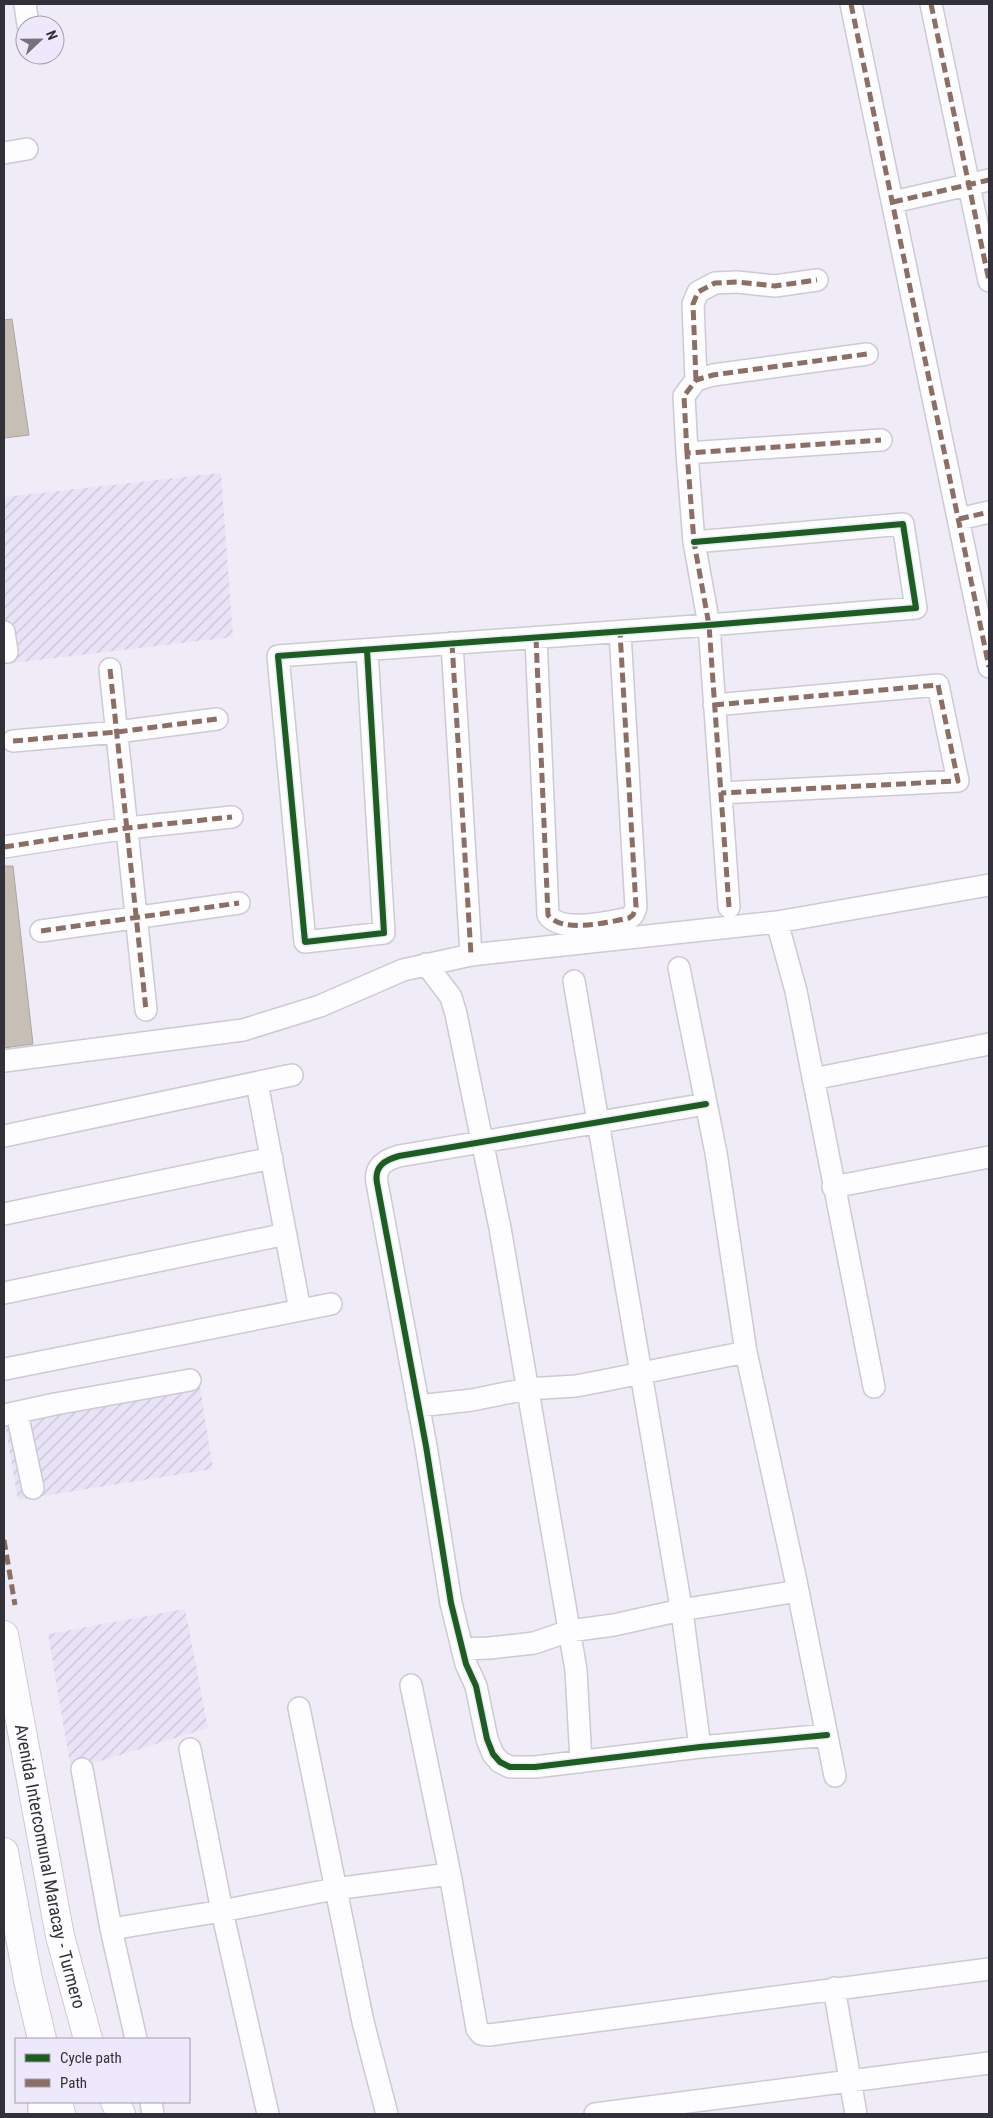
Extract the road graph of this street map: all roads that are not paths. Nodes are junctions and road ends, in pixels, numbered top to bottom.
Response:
1 (851, 4) edge
2 (931, 4) edge
3 (27, 148) dead end
4 (4, 153) edge
5 (979, 182) edge
6 (893, 202) junction
7 (817, 280) dead end
8 (989, 281) edge
9 (868, 354) dead end
10 (696, 380) junction
11 (881, 440) dead end
12 (687, 453) junction
13 (989, 512) edge
14 (959, 519) junction
15 (694, 542) junction
16 (708, 625) junction
17 (620, 632) junction
18 (536, 638) junction
19 (452, 644) junction
20 (367, 650) junction
21 (989, 667) edge
22 (110, 669) dead end
23 (714, 705) junction
24 (217, 719) dead end
25 (117, 732) junction
26 (13, 741) dead end
27 (721, 793) junction
28 (232, 817) dead end
29 (127, 828) junction
30 (4, 847) edge
31 (989, 885) edge
32 (239, 903) dead end
33 (729, 907) dead end
34 (136, 918) junction
35 (777, 922) junction
36 (41, 931) dead end
37 (471, 955) junction
38 (426, 964) junction
39 (679, 968) dead end
40 (574, 981) dead end
41 (146, 1010) dead end
42 (989, 1044) edge
43 (4, 1061) edge
44 (292, 1075) dead end
45 (813, 1079) junction
46 (257, 1083) junction
47 (706, 1104) junction
48 (598, 1122) junction
49 (4, 1136) edge
50 (481, 1141) junction
51 (989, 1157) edge
52 (272, 1158) junction
53 (833, 1187) junction
54 (4, 1214) edge
55 (286, 1234) junction
56 (4, 1293) edge
57 (331, 1304) dead end
58 (300, 1310) junction
59 (746, 1352) junction
60 (6, 1368) dead end
61 (642, 1372) junction
62 (190, 1380) dead end
63 (874, 1386) dead end
64 (526, 1389) junction
65 (418, 1406) junction
66 (10, 1414) edge
67 (32, 1488) dead end
68 (798, 1591) junction
69 (681, 1610) junction
70 (569, 1631) junction
71 (4, 1635) edge
72 (462, 1649) junction
73 (411, 1686) dead end
74 (299, 1708) dead end
75 (827, 1735) junction
76 (700, 1747) junction
77 (190, 1749) dead end
78 (581, 1762) junction
79 (82, 1769) dead end
80 (835, 1776) dead end
81 (4, 1852) edge
82 (450, 1874) junction
83 (334, 1889) junction
84 (222, 1911) junction
85 (112, 1929) junction
86 (989, 1969) edge
87 (834, 1988) junction
88 (39, 2031) edge
89 (88, 2038) edge
90 (136, 2038) edge
91 (989, 2063) edge
92 (850, 2081) junction
93 (268, 2114) edge
94 (387, 2114) edge
95 (595, 2114) edge
96 (856, 2114) edge

1 - 6 street
2 - 5 street
3 - 4 street
5 - 6 street
5 - 8 street
6 - 14 street
7 - 10 street
9 - 10 street
10 - 12 street
11 - 12 street
12 - 15 street
13 - 14 street
14 - 21 street
15 - 16 street
15 - 16 street
16 - 17 street
16 - 23 street
17 - 18 street
17 - 18 street
18 - 19 street
19 - 20 street
19 - 37 street
20 - 20 street
22 - 25 street
23 - 27 street
23 - 27 street
24 - 25 street
25 - 26 street
25 - 29 street
27 - 33 street
28 - 29 street
29 - 30 street
29 - 34 street
31 - 35 street
32 - 34 street
34 - 36 street
34 - 41 street
35 - 37 street
35 - 45 street
37 - 38 street
38 - 43 street
38 - 50 street
39 - 47 street
40 - 48 street
42 - 45 street
44 - 46 street
45 - 53 street
46 - 49 street
46 - 52 street
47 - 48 street
47 - 59 street
48 - 50 street
48 - 61 street
50 - 64 street
50 - 65 street
51 - 53 street
52 - 54 street
52 - 55 street
53 - 63 street
55 - 56 street
55 - 58 street
57 - 58 street
58 - 60 street
59 - 61 street
59 - 68 street
61 - 64 street
61 - 69 street
62 - 66 street
64 - 65 street
64 - 70 street
65 - 72 street
66 - 67 street
68 - 69 street
68 - 75 street
69 - 70 street
69 - 76 street
70 - 72 street
70 - 78 street
71 - 89 main road, Avenida Intercomunal Maracay - Turmero
72 - 78 street
73 - 82 street
74 - 83 street
75 - 76 street
75 - 80 street
76 - 78 street
77 - 84 street
79 - 85 street
81 - 88 main road
82 - 83 street
82 - 87 street
83 - 84 street
83 - 94 street
84 - 85 street
84 - 93 street
85 - 90 street
86 - 87 street
87 - 92 street
91 - 92 street
92 - 95 street
92 - 96 street

